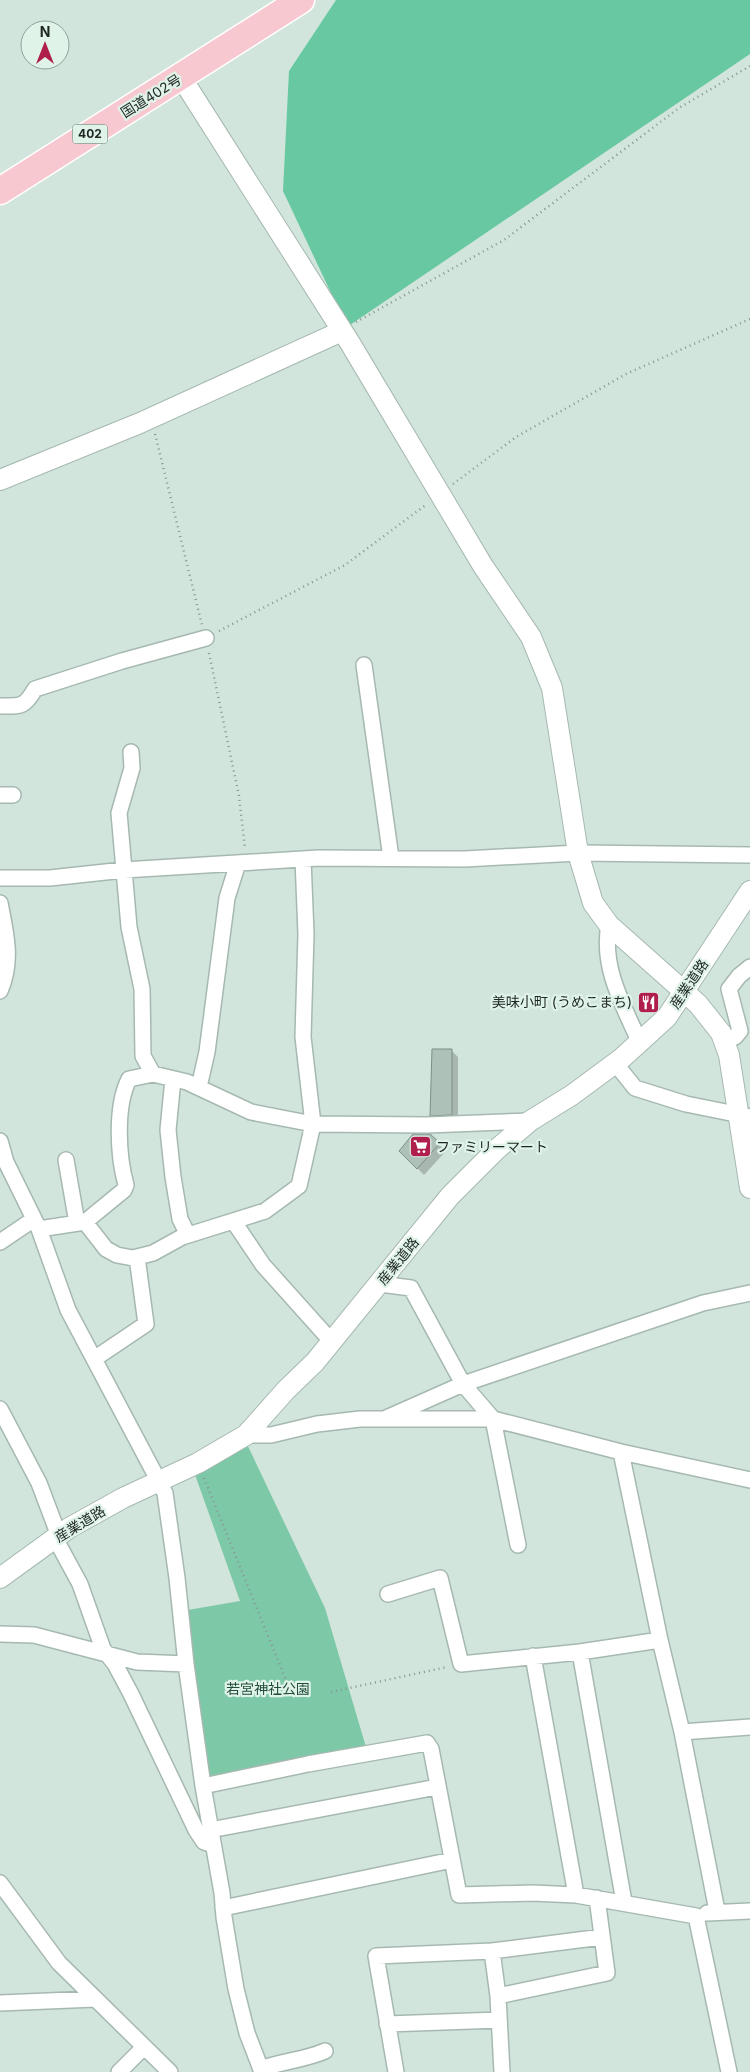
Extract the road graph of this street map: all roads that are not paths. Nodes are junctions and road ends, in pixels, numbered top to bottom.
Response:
1 (301, 0) edge
2 (181, 77) junction
3 (0, 191) edge
4 (342, 331) junction
5 (0, 480) edge
6 (206, 638) road end
7 (364, 666) dead end
8 (0, 706) edge
9 (131, 752) dead end
10 (578, 853) junction
11 (750, 855) edge
12 (391, 858) junction
13 (303, 859) junction
14 (242, 863) junction
15 (124, 870) junction
16 (0, 878) edge
17 (750, 891) edge
18 (0, 903) edge
19 (609, 925) junction
20 (750, 967) edge
21 (0, 991) edge
22 (686, 991) junction
23 (723, 1039) junction
24 (640, 1043) junction
25 (615, 1063) junction
26 (153, 1074) junction
27 (173, 1079) junction
28 (199, 1087) junction
29 (743, 1115) edge
30 (530, 1121) junction
31 (313, 1124) junction
32 (0, 1141) edge
33 (66, 1160) dead end
34 (3, 1163) edge
35 (750, 1188) edge
36 (81, 1222) junction
37 (234, 1222) junction
38 (36, 1224) junction
39 (188, 1235) junction
40 (0, 1242) edge
41 (137, 1257) junction
42 (380, 1284) junction
43 (750, 1293) edge
44 (332, 1342) junction
45 (94, 1359) junction
46 (463, 1384) junction
47 (0, 1409) edge
48 (384, 1419) junction
49 (493, 1419) junction
50 (246, 1435) junction
51 (622, 1452) junction
52 (750, 1480) edge
53 (159, 1483) junction
54 (57, 1537) junction
55 (518, 1545) dead end
56 (0, 1577) edge
57 (388, 1594) dead end
58 (0, 1634) edge
59 (660, 1640) junction
60 (580, 1652) junction
61 (107, 1655) junction
62 (533, 1656) junction
63 (186, 1664) junction
64 (750, 1727) edge
65 (682, 1732) junction
66 (203, 1786) junction
67 (437, 1787) junction
68 (212, 1837) junction
69 (452, 1860) junction
70 (0, 1883) edge
71 (576, 1895) junction
72 (597, 1898) junction
73 (624, 1902) junction
74 (223, 1908) junction
75 (717, 1911) junction
76 (750, 1911) edge
77 (696, 1916) junction
78 (602, 1937) junction
79 (492, 1951) junction
80 (498, 1996) junction
81 (95, 1999) junction
82 (0, 2003) edge
83 (499, 2020) junction
84 (387, 2024) junction
85 (144, 2047) junction
86 (325, 2051) dead end
87 (262, 2071) edge
88 (119, 2072) edge
89 (170, 2072) edge
90 (396, 2072) edge
91 (502, 2072) edge
92 (729, 2072) edge

1 - 2 highway, 国道402号 / 402
2 - 3 highway, 国道402号 / 402
2 - 4 street
4 - 5 street
4 - 10 street
6 - 8 street
7 - 12 street
9 - 15 street
10 - 11 street
10 - 12 street
10 - 19 street
12 - 13 street
13 - 14 street
13 - 31 street
14 - 15 street
14 - 28 street
15 - 16 street
15 - 26 street
17 - 22 street, 産業道路
18 - 21 street
19 - 22 street
19 - 24 street
20 - 23 street
22 - 23 street
22 - 24 street, 産業道路
23 - 29 street
24 - 25 street, 産業道路
25 - 29 street
25 - 30 street, 産業道路
26 - 27 street
26 - 36 street
27 - 28 street
27 - 39 street
28 - 31 street
29 - 35 street
30 - 31 street
30 - 42 street, 産業道路
31 - 37 street
32 - 34 street
33 - 36 street
34 - 38 street
36 - 38 street
36 - 41 street
37 - 39 street
37 - 44 street
38 - 40 street
38 - 45 street
39 - 41 street
41 - 45 street
42 - 44 street, 産業道路
42 - 46 street
43 - 46 street
44 - 50 street, 産業道路
45 - 53 street
46 - 48 street
46 - 49 street
47 - 54 street
48 - 49 street
48 - 50 street
49 - 51 street
49 - 55 street
50 - 53 street, 産業道路
51 - 52 street
51 - 59 street
53 - 54 street, 産業道路
53 - 63 street
54 - 56 street, 産業道路
54 - 61 street
57 - 62 street
58 - 61 street
59 - 60 street
59 - 65 street
60 - 62 street
60 - 73 street
61 - 63 street
61 - 68 street
62 - 71 street
63 - 66 street
64 - 65 street
65 - 75 street
66 - 67 street
66 - 68 street
67 - 68 street
67 - 69 street
68 - 74 street
69 - 71 street
69 - 74 street
70 - 81 street
71 - 72 street
72 - 73 street
72 - 78 street
73 - 77 street
74 - 87 street
75 - 76 street
75 - 77 street
77 - 92 street
78 - 79 street
78 - 80 street
79 - 80 street
79 - 84 street
80 - 83 street
81 - 82 street
81 - 85 street
83 - 84 street
83 - 91 street
84 - 90 street
85 - 88 street
85 - 89 street
86 - 87 street

